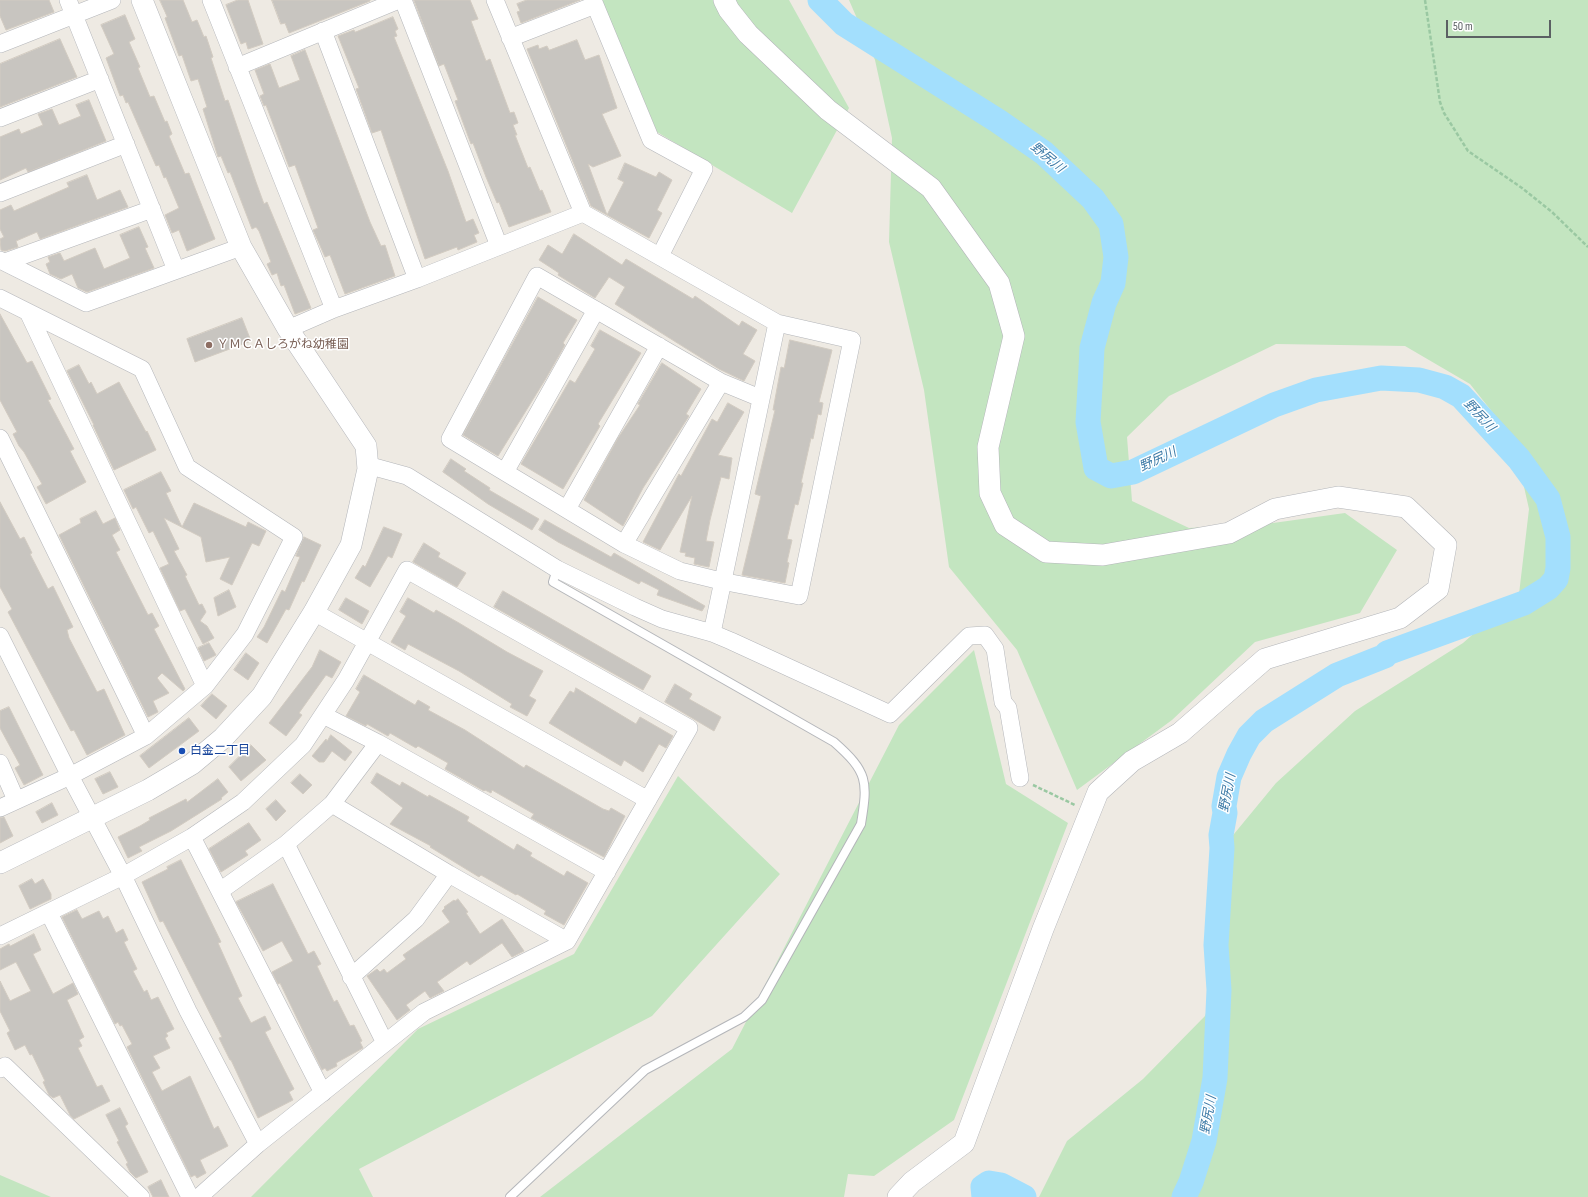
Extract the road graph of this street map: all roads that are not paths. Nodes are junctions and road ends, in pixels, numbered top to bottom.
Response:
1 (112, 0) edge
2 (142, 0) edge
3 (211, 0) edge
4 (399, 0) edge
5 (403, 0) edge
6 (495, 0) edge
7 (724, 0) edge
8 (594, 2) edge
9 (71, 7) edge
10 (323, 31) junction
11 (510, 38) junction
12 (0, 44) edge
13 (237, 67) junction
14 (100, 79) junction
15 (0, 118) edge
16 (126, 144) junction
17 (0, 193) edge
18 (152, 209) junction
19 (583, 213) junction
20 (500, 246) junction
21 (241, 247) junction
22 (660, 256) junction
23 (3, 261) edge
24 (176, 270) junction
25 (417, 279) junction
26 (0, 298) edge
27 (334, 309) junction
28 (596, 310) junction
29 (28, 312) junction
30 (777, 323) junction
31 (288, 329) junction
32 (659, 346) junction
33 (721, 382) junction
34 (760, 398) junction
35 (0, 438) edge
36 (367, 465) junction
37 (505, 472) junction
38 (567, 509) junction
39 (624, 544) junction
40 (557, 569) junction
41 (721, 581) junction
42 (314, 612) junction
43 (712, 633) junction
44 (0, 636) edge
45 (367, 642) junction
46 (205, 686) junction
47 (323, 715) junction
48 (146, 736) junction
49 (378, 743) junction
50 (0, 763) edge
51 (70, 776) junction
52 (1020, 778) road end
53 (16, 800) junction
54 (648, 800) junction
55 (332, 804) junction
56 (0, 808) edge
57 (94, 818) junction
58 (192, 837) junction
59 (286, 844) junction
60 (0, 863) edge
61 (607, 872) junction
62 (449, 874) junction
63 (123, 876) junction
64 (220, 891) junction
65 (49, 913) junction
66 (0, 936) edge
67 (567, 941) junction
68 (351, 977) junction
69 (385, 1043) junction
70 (2, 1064) edge
71 (323, 1093) junction
72 (258, 1144) junction
73 (141, 1197) edge
74 (190, 1197) edge
75 (199, 1197) edge
76 (510, 1197) edge
77 (898, 1197) edge

1 - 9 street
2 - 21 street
3 - 13 street
4 - 10 street
5 - 20 street
6 - 11 street
7 - 77 street
8 - 11 street
8 - 22 street
9 - 12 street
9 - 14 street
10 - 13 street
10 - 25 street
11 - 19 street
13 - 27 street
14 - 15 street
14 - 16 street
16 - 17 street
16 - 18 street
18 - 23 street
18 - 24 street
19 - 20 street
19 - 22 street
20 - 25 street
21 - 24 street
21 - 31 street
22 - 30 street
23 - 24 street
25 - 27 street
26 - 29 street
27 - 31 street
28 - 32 street
28 - 37 street
28 - 37 street
29 - 46 street
29 - 46 street
30 - 34 street
30 - 41 street
31 - 36 street
32 - 33 street
32 - 38 street
33 - 34 street
33 - 39 street
34 - 41 street
35 - 48 street
36 - 40 street
36 - 42 street
37 - 38 street
38 - 39 street
39 - 41 street
40 - 43 street
40 - 76 lane
41 - 43 street
42 - 45 street
42 - 57 street
43 - 52 street
44 - 51 street
45 - 47 street
45 - 54 street
45 - 54 street
46 - 48 street
47 - 49 street
47 - 58 street
48 - 51 street
49 - 55 street
49 - 61 street
50 - 53 street
51 - 53 street
51 - 57 street
53 - 56 street
54 - 61 street
55 - 59 street
55 - 62 street
57 - 60 street
57 - 63 street
58 - 63 street
58 - 64 street
59 - 64 street
59 - 68 street
61 - 67 street
62 - 67 street
62 - 68 street
63 - 65 street
63 - 72 street
64 - 71 street
65 - 66 street
65 - 74 street
67 - 69 street
68 - 69 street
69 - 71 street
70 - 73 street
71 - 72 street
72 - 75 street

